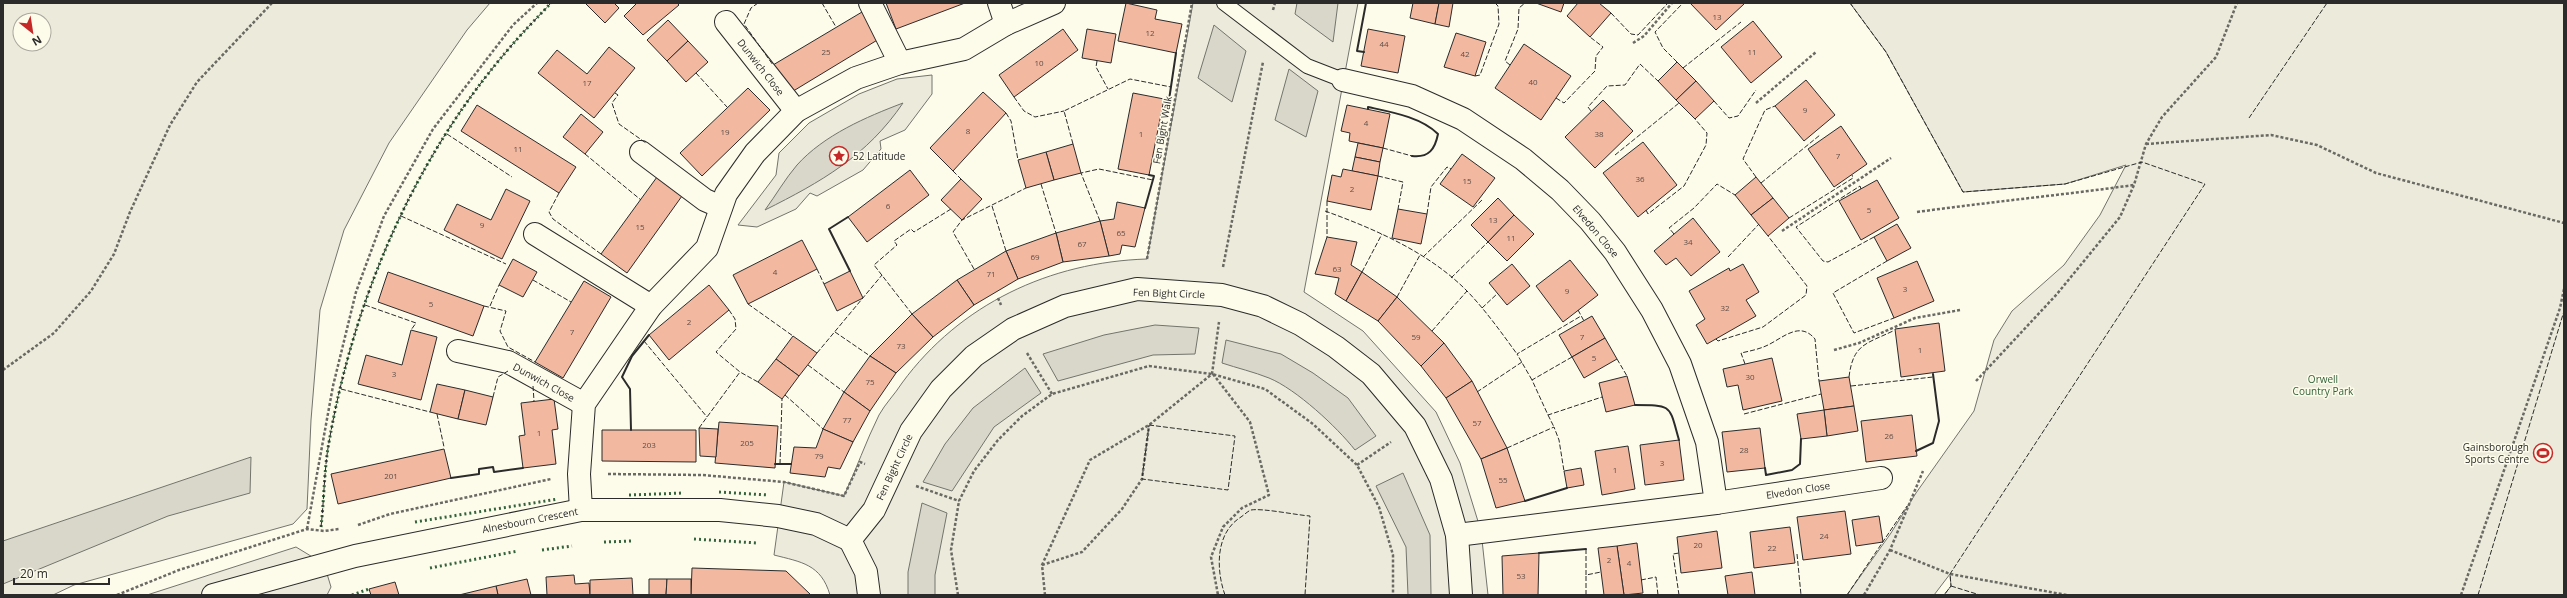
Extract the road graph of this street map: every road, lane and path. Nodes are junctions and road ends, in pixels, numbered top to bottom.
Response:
1 (272, 3) edge
2 (537, 3) edge
3 (870, 3) edge
4 (999, 3) edge
5 (1054, 3) edge
6 (1192, 3) edge
7 (1224, 3) edge
8 (1275, 3) edge
9 (1672, 3) edge
10 (2237, 3) edge
11 (726, 22) dead end
12 (1006, 24) junction
13 (1269, 36) junction
14 (1633, 43) dead end
15 (1816, 52) dead end
16 (900, 63) junction
17 (1343, 80) joint
18 (1756, 103) dead end
19 (796, 111) junction
20 (2146, 144) junction
21 (640, 152) dead end
22 (1891, 158) dead end
23 (2134, 185) junction
24 (721, 207) junction
25 (1917, 212) dead end
26 (2564, 223) edge
27 (1782, 231) dead end
28 (535, 234) dead end
29 (1147, 259) dead end
30 (1223, 267) dead end
31 (2564, 289) edge
32 (651, 306) junction
33 (1960, 310) dead end
34 (1834, 350) dead end
35 (458, 351) dead end
36 (3, 370) edge
37 (1212, 374) junction
38 (1976, 381) dead end
39 (584, 404) junction
40 (1149, 425) junction
41 (1924, 471) dead end
42 (1881, 478) dead end
43 (1716, 503) junction
44 (581, 510) junction
45 (307, 529) dead end
46 (1457, 535) junction
47 (850, 540) junction
48 (1890, 550) junction
49 (1042, 565) junction
50 (262, 588) edge
51 (213, 595) edge
52 (869, 595) edge
53 (958, 595) edge
54 (1045, 595) edge
55 (1218, 595) edge
56 (1393, 595) edge
57 (1461, 595) edge
58 (1864, 595) edge
59 (2067, 595) edge
60 (2461, 595) edge

1 - 36 path
2 - 45 path
3 - 16 street
4 - 12 street
5 - 12 street, Dunwich Close
6 - 29 path, Fen Bight Walk
7 - 13 lane
8 - 13 path
9 - 14 path
10 - 20 path
11 - 19 street, Dunwich Close
12 - 16 street, Dunwich Close
13 - 17 lane
13 - 30 path
15 - 18 path
16 - 19 street, Dunwich Close
17 - 43 street, Elvedon Close
19 - 24 street, Dunwich Close
20 - 23 path
20 - 26 path
21 - 24 street
22 - 27 path
23 - 25 path
23 - 38 path
24 - 32 street, Dunwich Close
28 - 32 street
31 - 60 path
32 - 39 street, Dunwich Close
33 - 34 path
35 - 39 street, Dunwich Close
37 - 40 path
37 - 53 path
37 - 55 path
37 - 56 path
39 - 44 street, Dunwich Close
40 - 49 path
40 - 49 path
41 - 48 path
42 - 43 street, Elvedon Close
43 - 46 street, Elvedon Close
44 - 47 street, Alnesbourn Crescent
44 - 50 street, Alnesbourn Crescent
46 - 47 street, Fen Bight Circle
46 - 57 street, Fen Bight Circle
47 - 52 street
48 - 58 path
48 - 59 path
49 - 54 path
50 - 51 street, Alnesbourn Crescent

